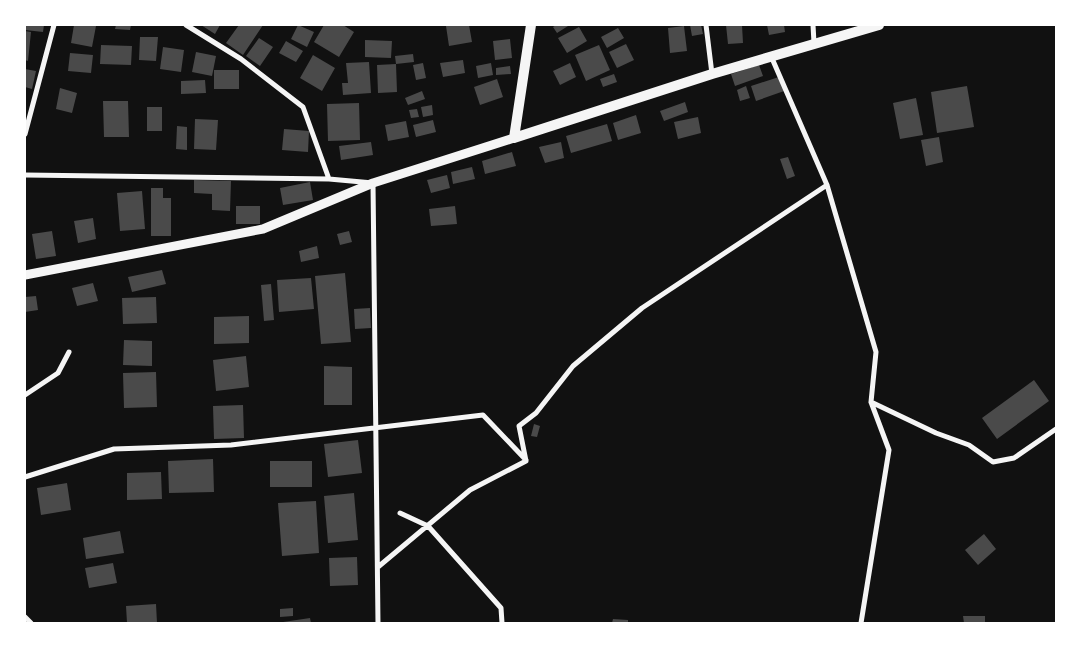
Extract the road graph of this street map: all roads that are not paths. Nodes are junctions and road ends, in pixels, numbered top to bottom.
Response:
1 (54, 25) edge
2 (186, 25) edge
3 (532, 25) edge
4 (706, 25) edge
5 (814, 25) edge
6 (880, 25) edge
7 (814, 44) junction
8 (771, 56) junction
9 (712, 74) junction
10 (25, 134) edge
11 (514, 138) junction
12 (25, 175) edge
13 (329, 180) junction
14 (373, 183) junction
15 (827, 185) junction
16 (25, 275) edge
17 (68, 352) dead end
18 (25, 395) edge
19 (872, 402) junction
20 (375, 426) junction
21 (1056, 429) edge
22 (526, 461) junction
23 (25, 477) edge
24 (400, 513) dead end
25 (428, 526) junction
26 (378, 567) junction
27 (25, 617) edge
28 (32, 623) edge
29 (378, 623) edge
30 (502, 623) edge
31 (861, 623) edge

1 - 10 street
2 - 13 street
3 - 11 main road
4 - 9 street
5 - 7 street
6 - 7 main road
7 - 8 main road
8 - 9 main road
8 - 15 street
9 - 11 main road
11 - 14 street
12 - 13 street
13 - 14 street
14 - 16 street
14 - 20 street
15 - 19 street
15 - 22 street
17 - 18 street
19 - 21 street
19 - 31 street
20 - 22 street
20 - 23 street
20 - 26 street
22 - 25 street
24 - 25 street
25 - 26 street
25 - 30 street
26 - 29 street
27 - 28 street

